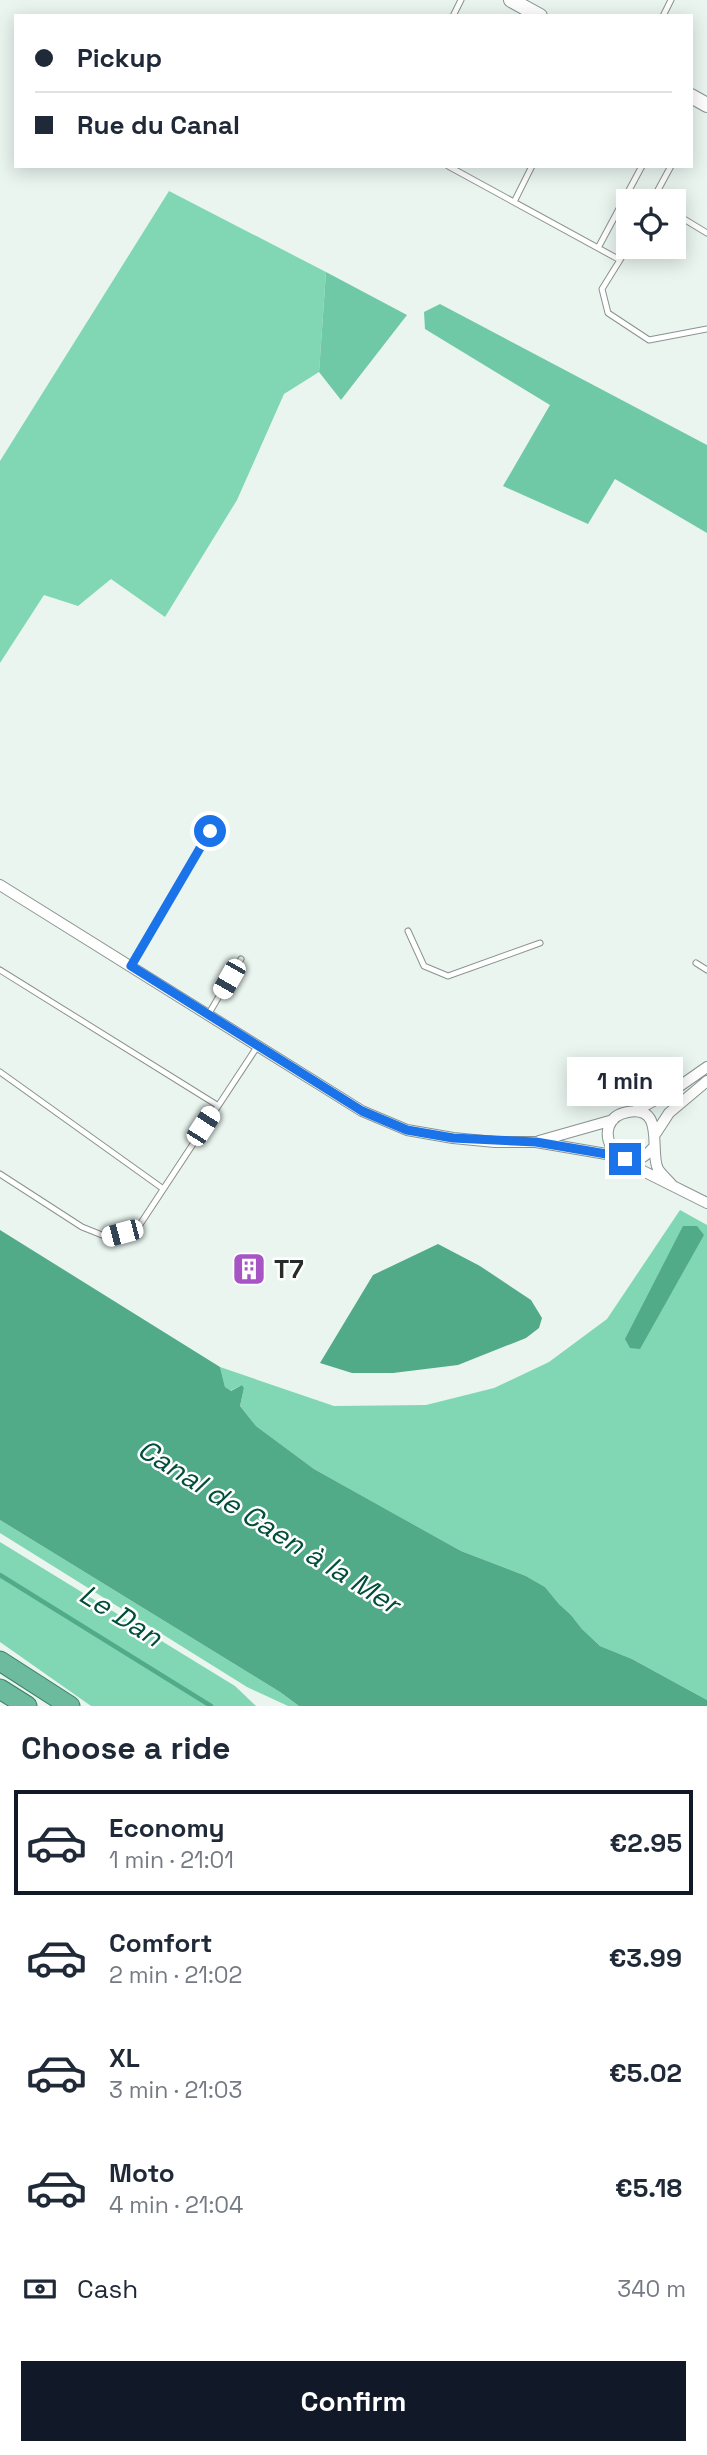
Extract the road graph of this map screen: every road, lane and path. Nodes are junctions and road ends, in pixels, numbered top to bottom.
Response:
1 (511, 0) edge
2 (527, 4) edge
3 (452, 168) edge
4 (531, 168) edge
5 (641, 168) edge
6 (670, 168) edge
7 (659, 189) edge
8 (514, 202) junction
9 (686, 220) edge
10 (707, 233) edge
11 (598, 248) junction
12 (620, 260) joint
13 (707, 329) edge
14 (210, 831) dead end
15 (0, 885) edge
16 (408, 931) dead end
17 (540, 943) dead end
18 (241, 959) dead end
19 (696, 963) dead end
20 (131, 966) junction
21 (0, 970) edge
22 (707, 970) edge
23 (208, 1015) junction
24 (257, 1047) junction
25 (707, 1067) edge
26 (0, 1072) edge
27 (707, 1080) edge
28 (217, 1105) junction
29 (635, 1111) junction
30 (613, 1120) junction
31 (656, 1133) junction
32 (536, 1142) junction
33 (653, 1148) junction
34 (621, 1158) junction
35 (0, 1174) edge
36 (672, 1185) junction
37 (162, 1188) junction
38 (707, 1203) edge
39 (0, 1661) edge
40 (0, 1689) edge
41 (27, 1706) edge
42 (70, 1706) edge

1 - 2 street
3 - 8 lane
4 - 8 lane
5 - 11 lane
6 - 7 lane
8 - 11 lane
9 - 10 lane
11 - 12 lane
12 - 13 lane
14 - 20 lane
15 - 20 street
16 - 17 lane
18 - 23 lane
19 - 22 lane
20 - 23 street
21 - 28 lane
23 - 24 street
24 - 28 lane
24 - 32 street
25 - 29 street
26 - 37 lane
27 - 31 street
28 - 37 lane
29 - 30 street
29 - 31 street
30 - 32 street
30 - 34 street
31 - 33 street
32 - 34 street
33 - 34 street
33 - 36 street
34 - 36 street
35 - 37 lane
36 - 38 street
39 - 42 highway
40 - 41 highway

